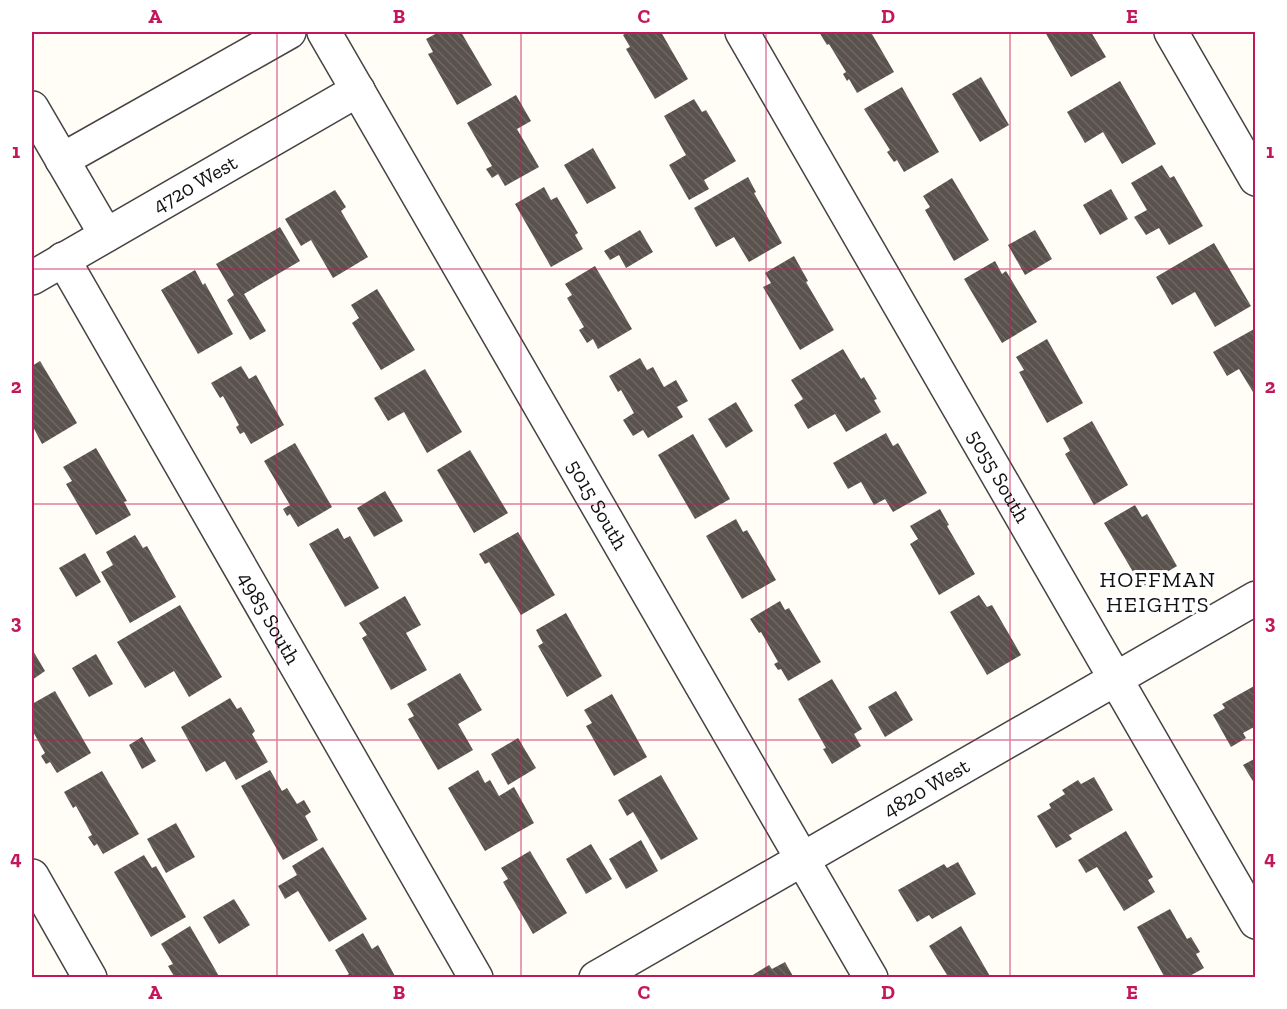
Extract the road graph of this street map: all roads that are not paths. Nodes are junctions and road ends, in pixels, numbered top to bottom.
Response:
1 (290, 32) edge
2 (324, 32) edge
3 (742, 32) edge
4 (1171, 32) edge
5 (358, 90) junction
6 (32, 108) edge
7 (62, 160) junction
8 (1256, 179) edge
9 (106, 235) junction
10 (63, 260) junction
11 (32, 278) edge
12 (1256, 598) edge
13 (1114, 679) junction
14 (802, 859) junction
15 (32, 876) edge
16 (1256, 922) edge
17 (90, 978) edge
18 (476, 978) edge
19 (596, 978) edge
20 (871, 978) edge

1 - 7 street
2 - 5 street, 5015 South
3 - 13 street, 5055 South
4 - 8 street
5 - 9 street, 4720 West
5 - 14 street, 5015 South
6 - 7 street
7 - 9 street
9 - 10 street, 4720 West
10 - 11 street, 4720 West
10 - 18 street, 4985 South
12 - 13 street, 4820 West
13 - 14 street, 4820 West
13 - 16 street, 5055 South
14 - 19 street, 4820 West
14 - 20 street, 5015 South
15 - 17 street

